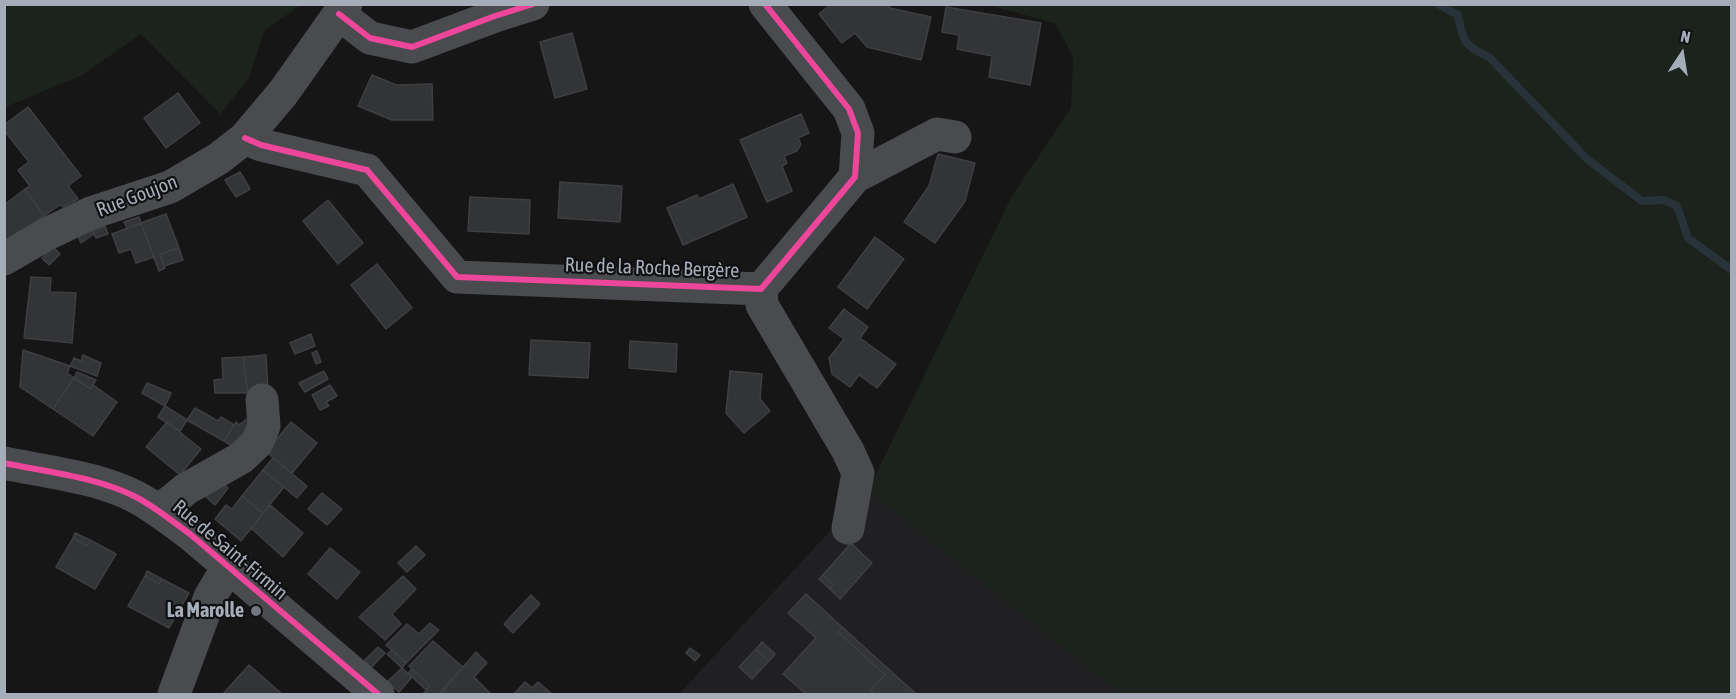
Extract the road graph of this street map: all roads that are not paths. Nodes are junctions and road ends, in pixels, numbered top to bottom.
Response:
1 (533, 4) edge
2 (765, 4) edge
3 (343, 9) edge
4 (955, 137) dead end
5 (245, 138) junction
6 (855, 177) junction
7 (4, 259) edge
8 (761, 289) junction
9 (262, 400) dead end
10 (4, 464) edge
11 (159, 511) junction
12 (848, 528) dead end
13 (228, 567) junction
14 (174, 694) edge
15 (378, 694) edge

1 - 3 street
2 - 6 street
3 - 5 street, Rue Goujon
4 - 6 street
5 - 7 street, Rue Goujon
5 - 8 street, Rue de la Roche Bergère
6 - 8 street, Rue de la Roche Bergère
8 - 12 street
9 - 11 street
10 - 11 street, Rue de Saint-Firmin
11 - 13 street, Rue de Saint-Firmin
13 - 14 street
13 - 15 street, Rue de Saint-Firmin

